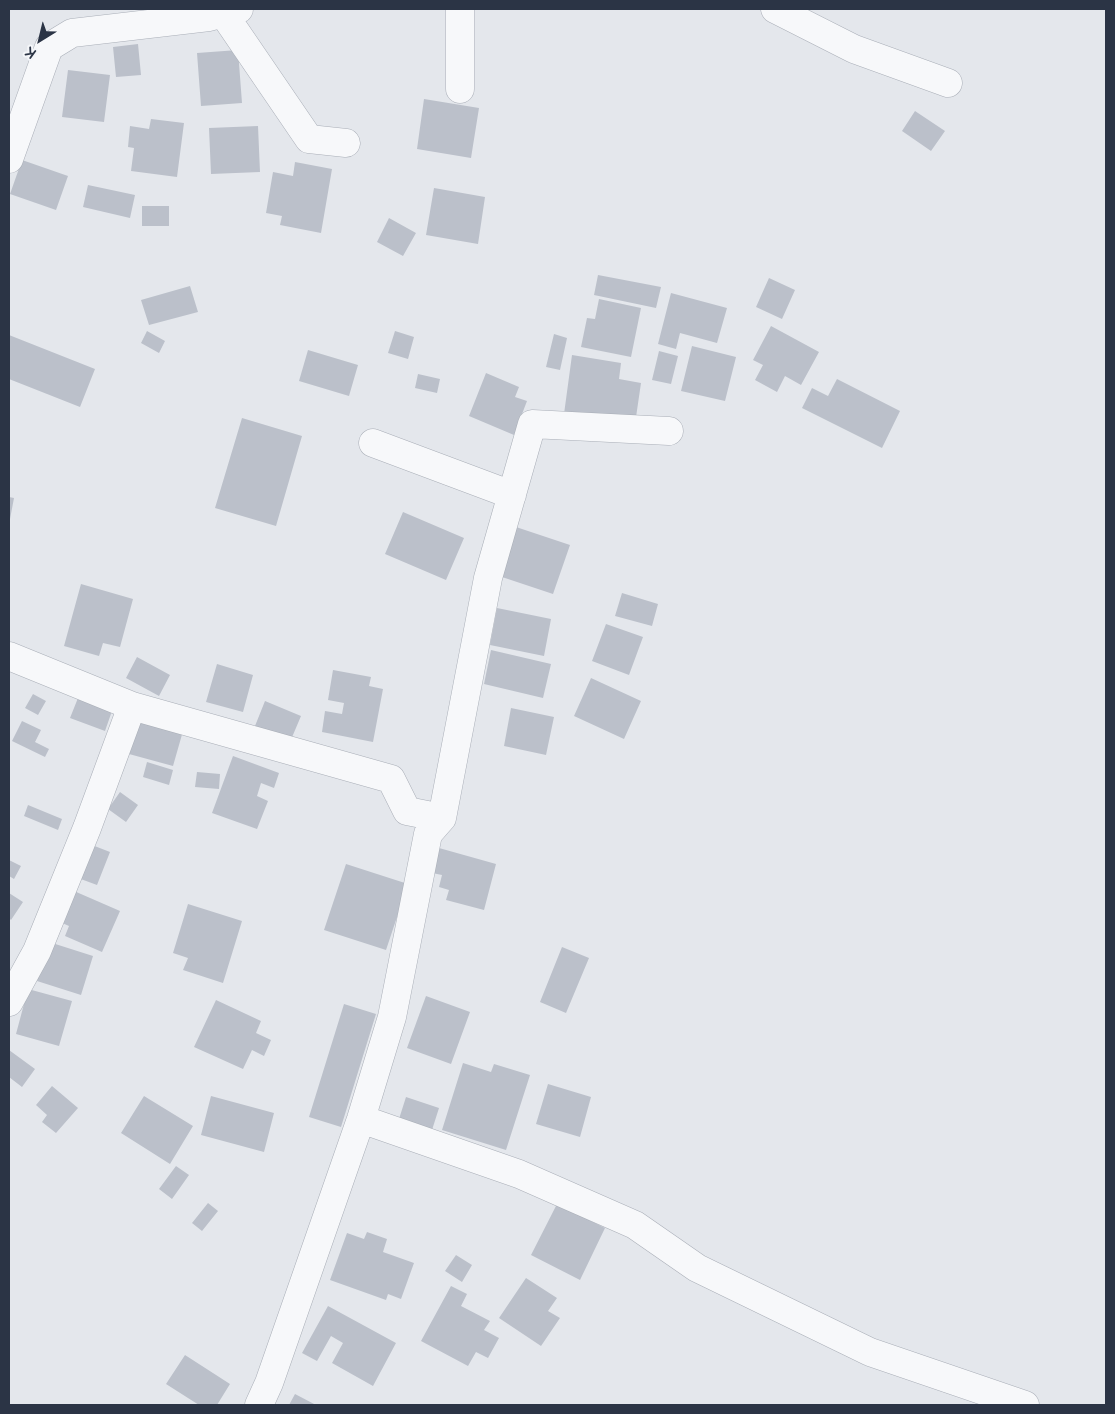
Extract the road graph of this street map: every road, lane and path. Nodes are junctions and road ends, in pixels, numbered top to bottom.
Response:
1 (460, 9) edge
2 (775, 9) edge
3 (231, 11) edge
4 (73, 21) edge
5 (948, 83) dead end
6 (460, 89) dead end
7 (346, 142) dead end
8 (9, 159) edge
9 (669, 431) dead end
10 (373, 443) dead end
11 (512, 495) junction
12 (9, 656) edge
13 (132, 706) junction
14 (442, 818) junction
15 (9, 1002) edge
16 (361, 1119) junction
17 (259, 1405) edge
18 (1025, 1405) edge

1 - 6 street
2 - 5 street
3 - 4 street
3 - 7 street
4 - 8 street
9 - 11 street
10 - 11 street
11 - 14 street
12 - 13 street
13 - 14 street
13 - 15 street
14 - 16 street
16 - 17 street
16 - 18 street

